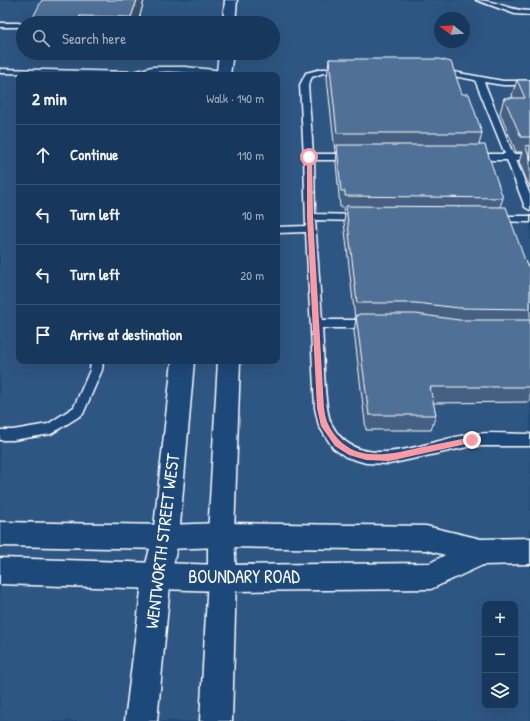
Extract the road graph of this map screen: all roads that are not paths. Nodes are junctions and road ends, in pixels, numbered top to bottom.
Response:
1 (231, 0) edge
2 (479, 0) edge
3 (530, 13) edge
4 (230, 16) edge
5 (0, 26) edge
6 (16, 26) edge
7 (225, 60) edge
8 (0, 71) edge
9 (352, 71) edge
10 (428, 71) edge
11 (34, 72) edge
12 (144, 72) edge
13 (208, 72) edge
14 (224, 72) edge
15 (479, 79) junction
16 (530, 83) edge
17 (309, 157) junction
18 (364, 157) edge
19 (464, 157) edge
20 (530, 157) edge
21 (510, 158) junction
22 (530, 207) edge
23 (373, 218) edge
24 (483, 219) edge
25 (530, 219) edge
26 (311, 223) junction
27 (280, 229) edge
28 (316, 324) junction
29 (380, 325) edge
30 (97, 364) edge
31 (182, 364) edge
32 (229, 364) edge
33 (0, 435) edge
34 (530, 440) edge
35 (0, 534) edge
36 (221, 535) junction
37 (166, 537) junction
38 (530, 551) edge
39 (482, 552) junction
40 (0, 571) edge
41 (157, 575) junction
42 (222, 578) junction
43 (141, 721) edge
44 (216, 721) edge

1 - 4 street
2 - 3 lane
5 - 6 lane
7 - 14 street
8 - 11 lane
9 - 17 lane
10 - 15 lane
12 - 13 lane
15 - 16 lane
15 - 21 lane
17 - 18 lane
17 - 26 lane
19 - 21 lane
20 - 21 lane
21 - 22 lane
23 - 26 lane
24 - 25 lane
26 - 27 lane
26 - 28 lane
28 - 29 lane
28 - 34 lane
30 - 33 lane
31 - 37 street, WENTWORTH STREET WEST
32 - 36 street
35 - 37 street, BOUNDARY ROAD
36 - 37 street, BOUNDARY ROAD
36 - 39 street, BOUNDARY ROAD
36 - 42 street
37 - 41 street, WENTWORTH STREET WEST
38 - 39 street, BOUNDARY ROAD
39 - 42 street, BOUNDARY ROAD
40 - 41 street, BOUNDARY ROAD
41 - 42 street, BOUNDARY ROAD
41 - 43 street, WENTWORTH STREET WEST
42 - 44 street

